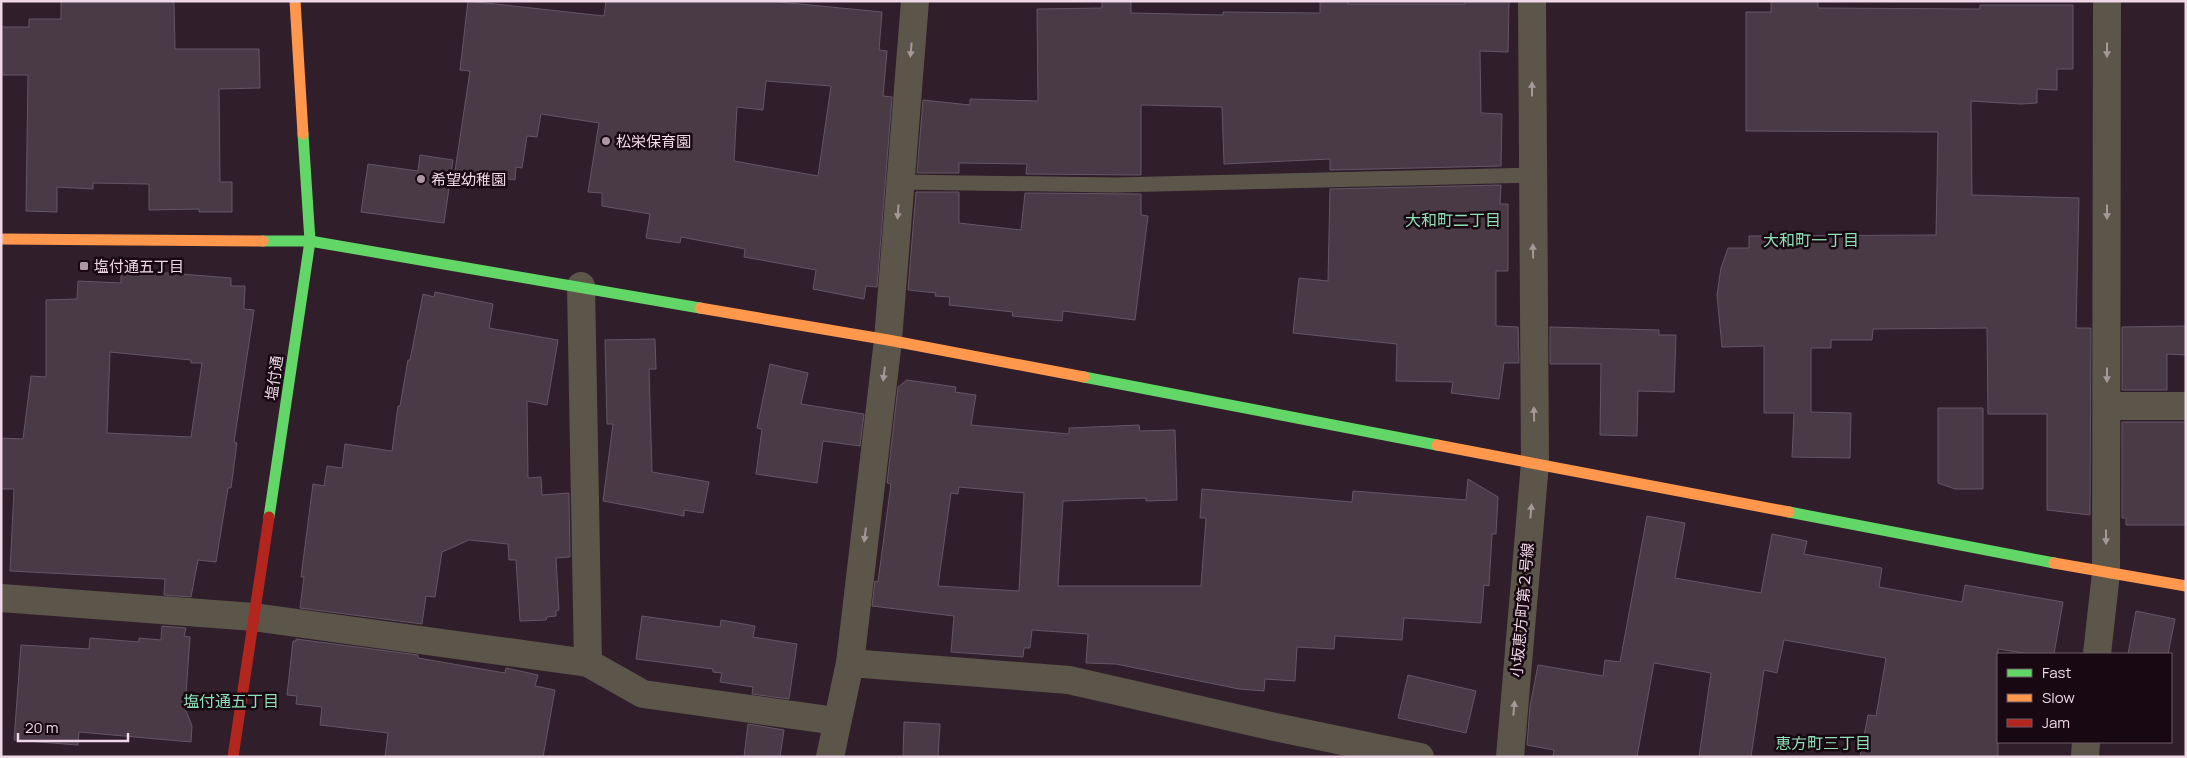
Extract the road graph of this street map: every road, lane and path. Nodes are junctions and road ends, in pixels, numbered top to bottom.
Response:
1 (295, 1) edge
2 (915, 1) edge
3 (1532, 1) edge
4 (2108, 1) edge
5 (1532, 175) junction
6 (900, 182) junction
7 (1, 239) edge
8 (310, 240) junction
9 (581, 286) junction
10 (888, 340) junction
11 (2107, 406) junction
12 (2186, 406) edge
13 (1535, 463) junction
14 (2106, 573) junction
15 (2186, 586) edge
16 (1, 598) edge
17 (254, 617) junction
18 (2097, 653) edge
19 (588, 663) junction
20 (850, 663) junction
21 (836, 721) junction
22 (2086, 743) edge
23 (233, 757) edge
24 (830, 757) edge
25 (1420, 757) edge
26 (1510, 757) edge
27 (2085, 757) edge

1 - 8 street, 塩付通
2 -> 6 street
5 -> 3 street, 小坂恵方町第２号線
4 -> 11 street
5 - 6 lane
13 -> 5 street, 小坂恵方町第２号線
6 -> 10 street
7 - 8 street
8 - 9 street
8 - 17 street, 塩付通
9 - 10 street
9 - 19 street
10 - 13 street
10 -> 20 street
11 - 12 street
11 -> 14 street
13 - 14 street
26 -> 13 street, 小坂恵方町第２号線
14 - 15 street
14 - 18 street
16 - 17 street
17 - 19 street
17 - 23 street, 塩付通
19 - 21 street
20 - 21 street
20 - 25 street
21 - 24 street
22 - 27 street

